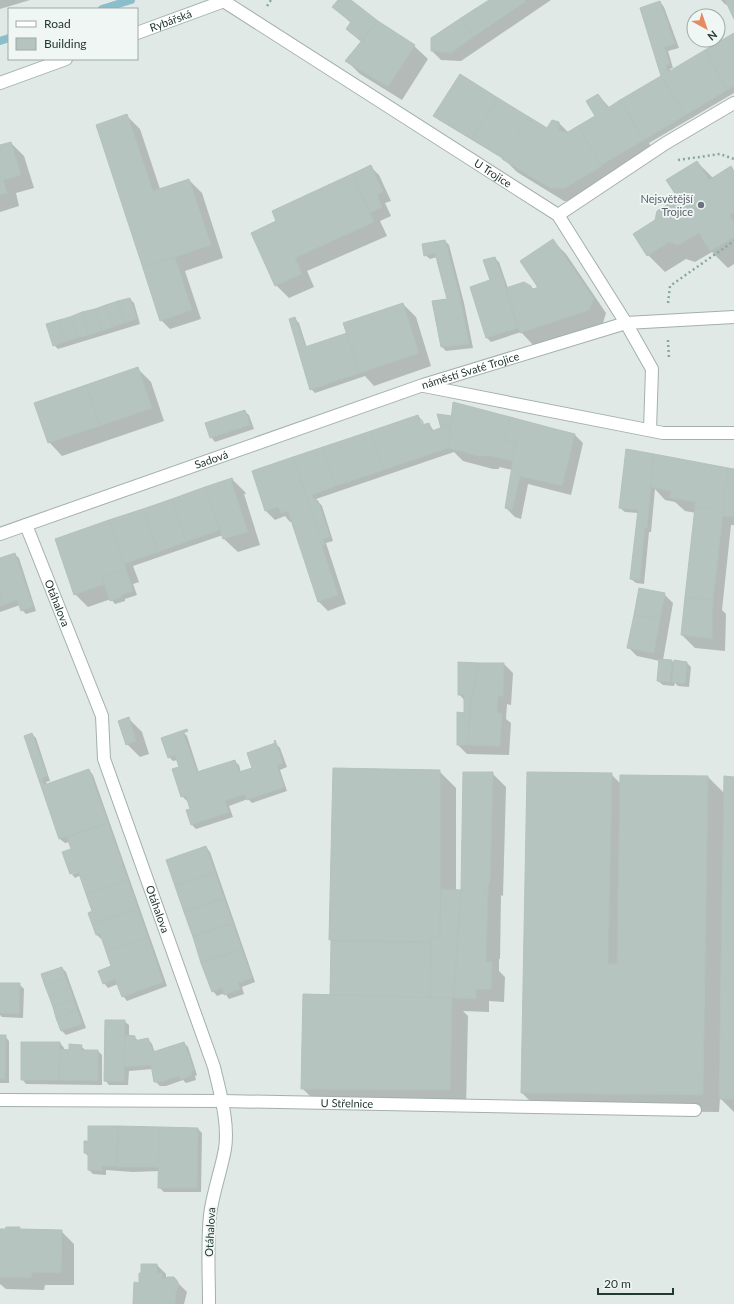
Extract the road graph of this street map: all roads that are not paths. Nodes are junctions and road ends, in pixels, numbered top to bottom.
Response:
1 (226, 1) edge
2 (138, 33) edge
3 (63, 60) edge
4 (0, 83) edge
5 (734, 103) edge
6 (558, 215) junction
7 (734, 316) edge
8 (626, 323) junction
9 (422, 386) junction
10 (650, 430) junction
11 (734, 433) edge
12 (26, 525) junction
13 (0, 534) edge
14 (0, 1100) edge
15 (222, 1101) junction
16 (695, 1110) dead end
17 (209, 1304) edge

1 - 2 street, Rybářská
1 - 6 street, U Trojice
3 - 4 street
5 - 6 street
6 - 8 street, U Trojice
7 - 8 street, náměstí Svaté Trojice
8 - 9 street, náměstí Svaté Trojice
8 - 10 street, U Trojice
9 - 10 street, náměstí Svaté Trojice
9 - 12 street, Sadová
10 - 11 street, náměstí Svaté Trojice
12 - 13 street, Sadová
12 - 15 street, Otáhalova
14 - 15 street, U Střelnice
15 - 16 street, U Střelnice
15 - 17 street, Otáhalova

